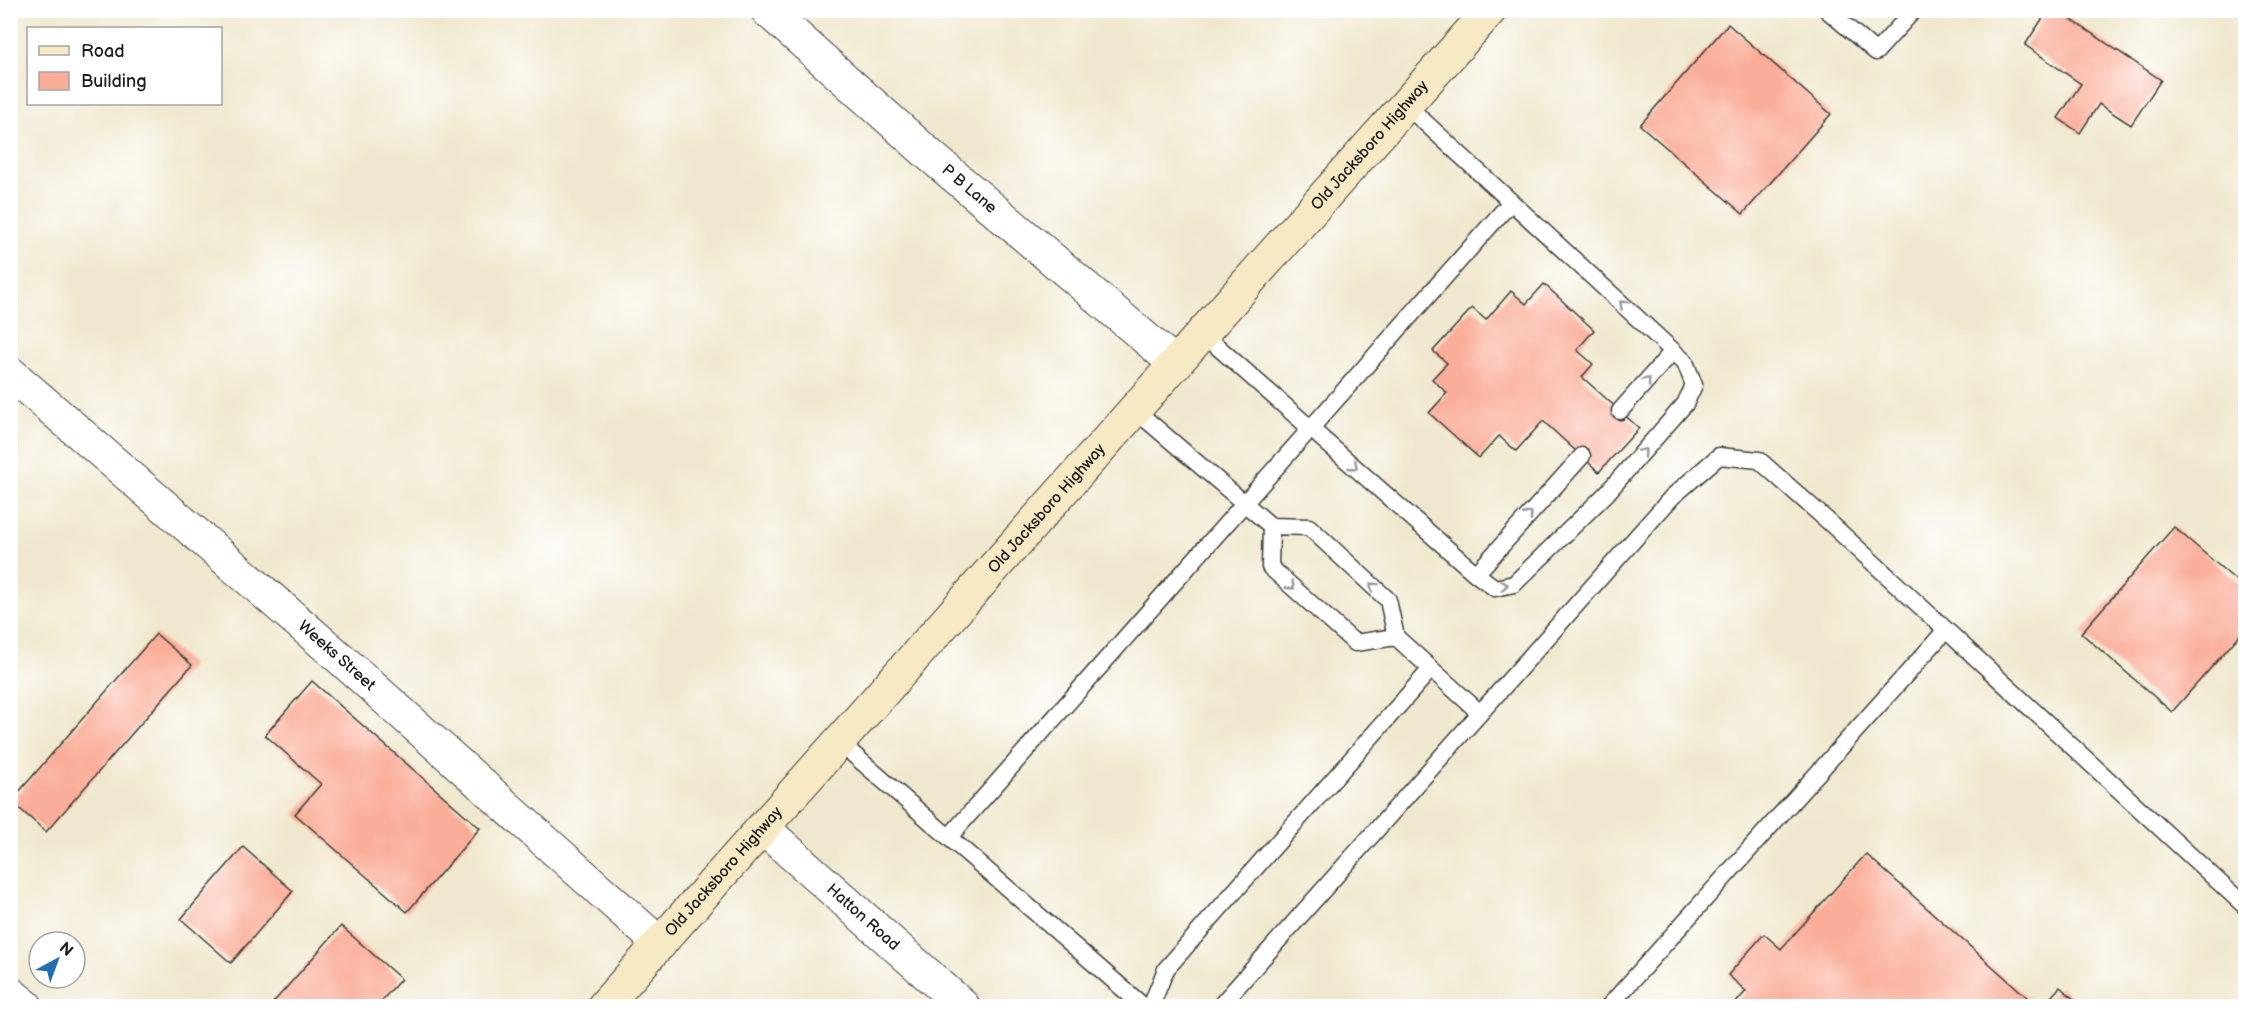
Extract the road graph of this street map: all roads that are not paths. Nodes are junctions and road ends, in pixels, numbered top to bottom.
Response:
1 (767, 10) edge
2 (1490, 10) edge
3 (1827, 10) edge
4 (1914, 10) edge
5 (1406, 105) junction
6 (1511, 202) junction
7 (1203, 334) junction
8 (1673, 351) junction
9 (1176, 364) junction
10 (10, 373) edge
11 (1135, 410) junction
12 (1620, 411) dead end
13 (1310, 428) junction
14 (1582, 456) dead end
15 (1244, 503) junction
16 (1271, 526) junction
17 (1476, 574) junction
18 (1946, 630) junction
19 (1396, 637) junction
20 (1431, 669) junction
21 (1480, 714) junction
22 (839, 742) junction
23 (763, 828) junction
24 (949, 837) junction
25 (2246, 906) edge
26 (660, 944) junction
27 (10, 993) edge
28 (26, 1006) edge
29 (604, 1006) edge
30 (963, 1006) edge
31 (1143, 1006) edge
32 (1150, 1006) edge
33 (1220, 1006) edge
34 (1610, 1006) edge

1 - 9 street, P B Lane
2 - 5 main road, Old Jacksboro Highway
3 - 4 lane
5 - 6 lane
5 - 7 main road, Old Jacksboro Highway
8 -> 6 lane
6 - 13 lane
7 - 9 main road, Old Jacksboro Highway
7 - 13 lane
12 -> 8 lane
17 -> 8 lane
9 - 11 main road, Old Jacksboro Highway
10 - 26 street, Weeks Street
11 - 15 lane
11 - 22 main road, Old Jacksboro Highway
13 - 15 lane
13 -> 17 lane
17 -> 14 lane
15 - 16 lane
15 - 24 lane
19 -> 16 lane
16 -> 19 lane
18 - 21 lane
18 - 25 lane
18 - 34 lane
19 - 20 lane
20 - 21 lane
20 - 32 lane
21 - 33 lane
22 - 23 main road, Old Jacksboro Highway
22 - 24 lane
23 - 26 main road, Old Jacksboro Highway
23 - 30 street, Hatton Road
24 - 31 lane
26 - 29 main road, Old Jacksboro Highway
27 - 28 street

